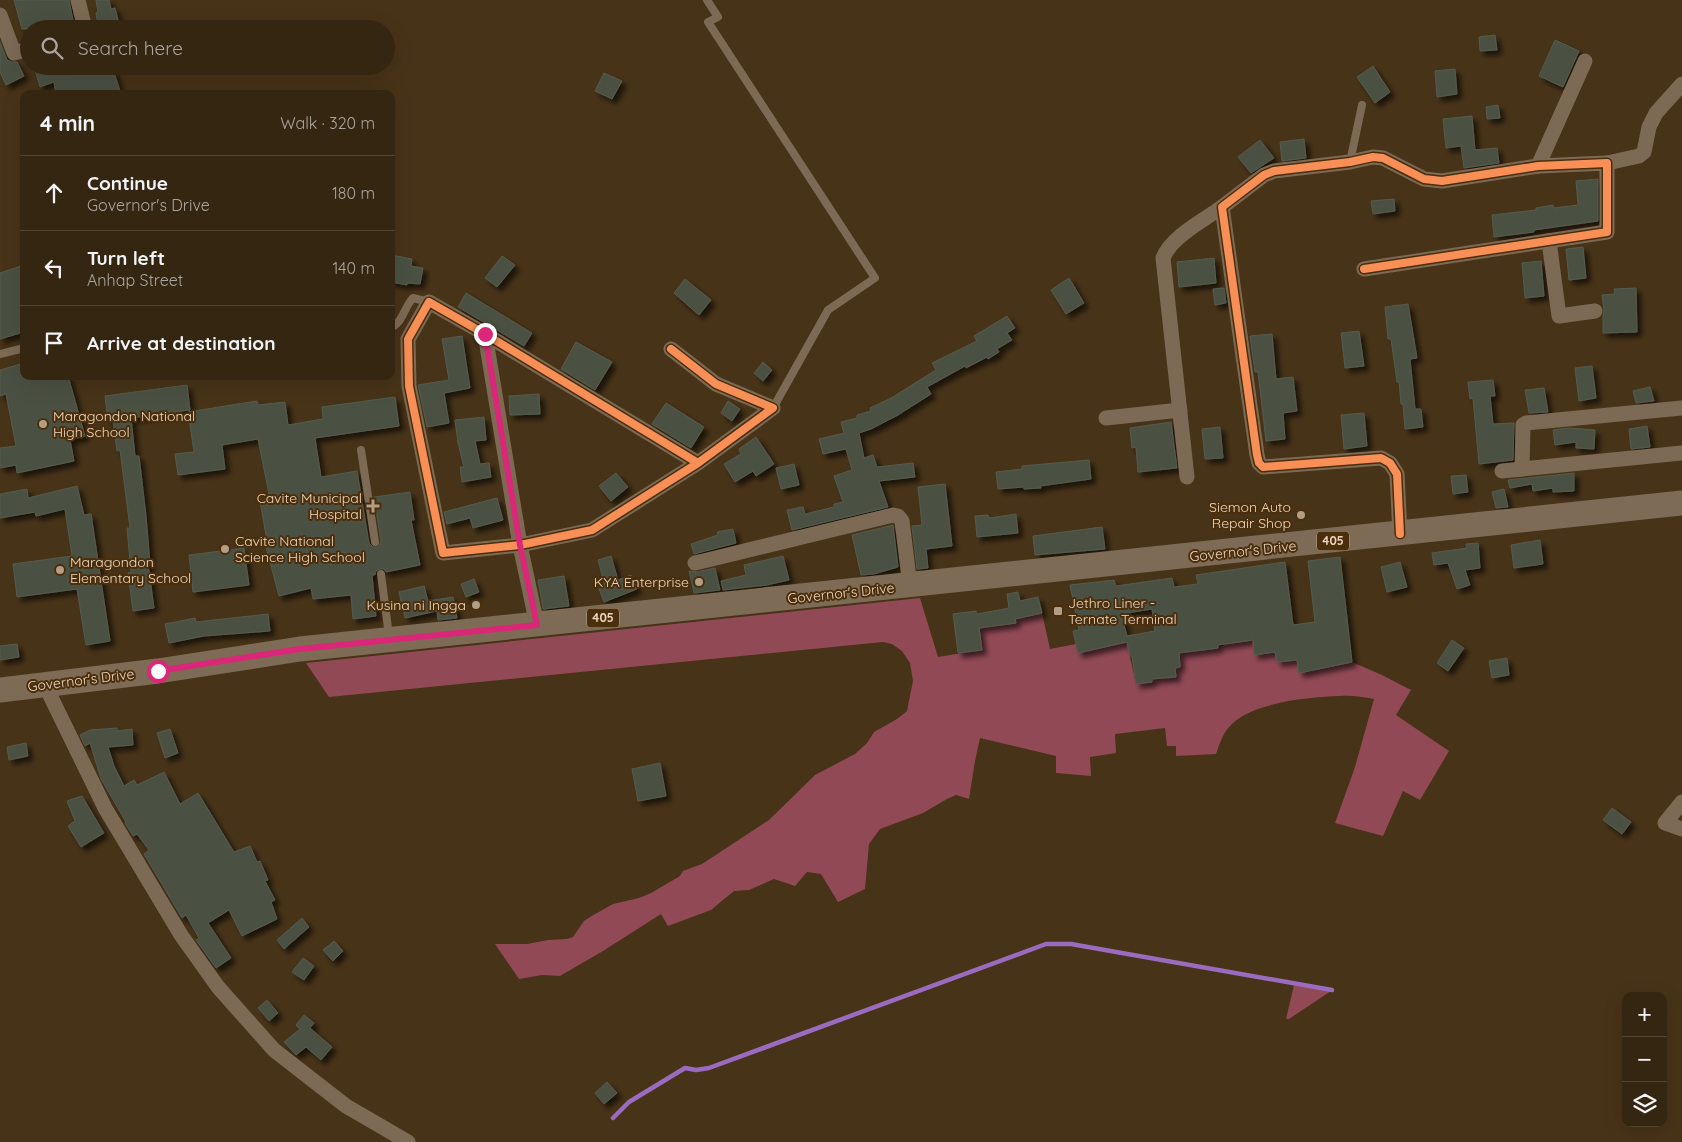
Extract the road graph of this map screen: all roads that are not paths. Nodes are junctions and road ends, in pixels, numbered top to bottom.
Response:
1 (78, 0) edge
2 (708, 0) edge
3 (0, 15) edge
4 (83, 20) edge
5 (20, 51) edge
6 (1585, 61) dead end
7 (1682, 84) edge
8 (1362, 105) dead end
9 (1350, 162) junction
10 (1607, 163) junction
11 (1538, 166) junction
12 (1222, 207) junction
13 (1549, 241) junction
14 (1364, 269) dead end
15 (429, 302) junction
16 (1595, 310) dead end
17 (395, 326) edge
18 (485, 334) junction
19 (20, 349) edge
20 (671, 349) dead end
21 (0, 354) edge
22 (773, 408) junction
23 (1682, 408) edge
24 (1180, 410) junction
25 (1106, 418) dead end
26 (361, 450) dead end
27 (1682, 453) edge
28 (698, 463) junction
29 (1522, 469) junction
30 (1502, 471) dead end
31 (1187, 477) dead end
32 (1682, 504) edge
33 (1400, 534) junction
34 (375, 542) dead end
35 (520, 545) junction
36 (695, 563) dead end
37 (381, 574) dead end
38 (910, 586) junction
39 (537, 625) junction
40 (390, 640) junction
41 (45, 685) junction
42 (0, 690) edge
43 (1682, 802) edge
44 (1682, 829) edge
45 (408, 1142) edge

1 - 4 street
2 - 22 lane
3 - 5 street
6 - 11 street
7 - 10 street
8 - 9 lane
9 - 11 street
9 - 12 street
10 - 11 street
10 - 13 street
12 - 24 street
12 - 33 street
13 - 14 street
13 - 16 street
15 - 17 lane
15 - 18 street
15 - 35 street
18 - 28 street
18 - 35 street
19 - 21 lane
20 - 22 street
22 - 28 street
23 - 29 street
24 - 25 street
24 - 31 street
26 - 34 lane
27 - 29 street
28 - 35 street
29 - 30 street
32 - 33 main road, Governor's Drive / 405
33 - 38 main road, Governor's Drive / 405
35 - 39 street
36 - 38 street
37 - 40 lane
38 - 39 main road, Governor's Drive / 405
39 - 40 main road, Governor's Drive / 405
40 - 41 main road, Governor's Drive / 405
41 - 42 main road, Governor's Drive / 405
41 - 45 street
43 - 44 street

